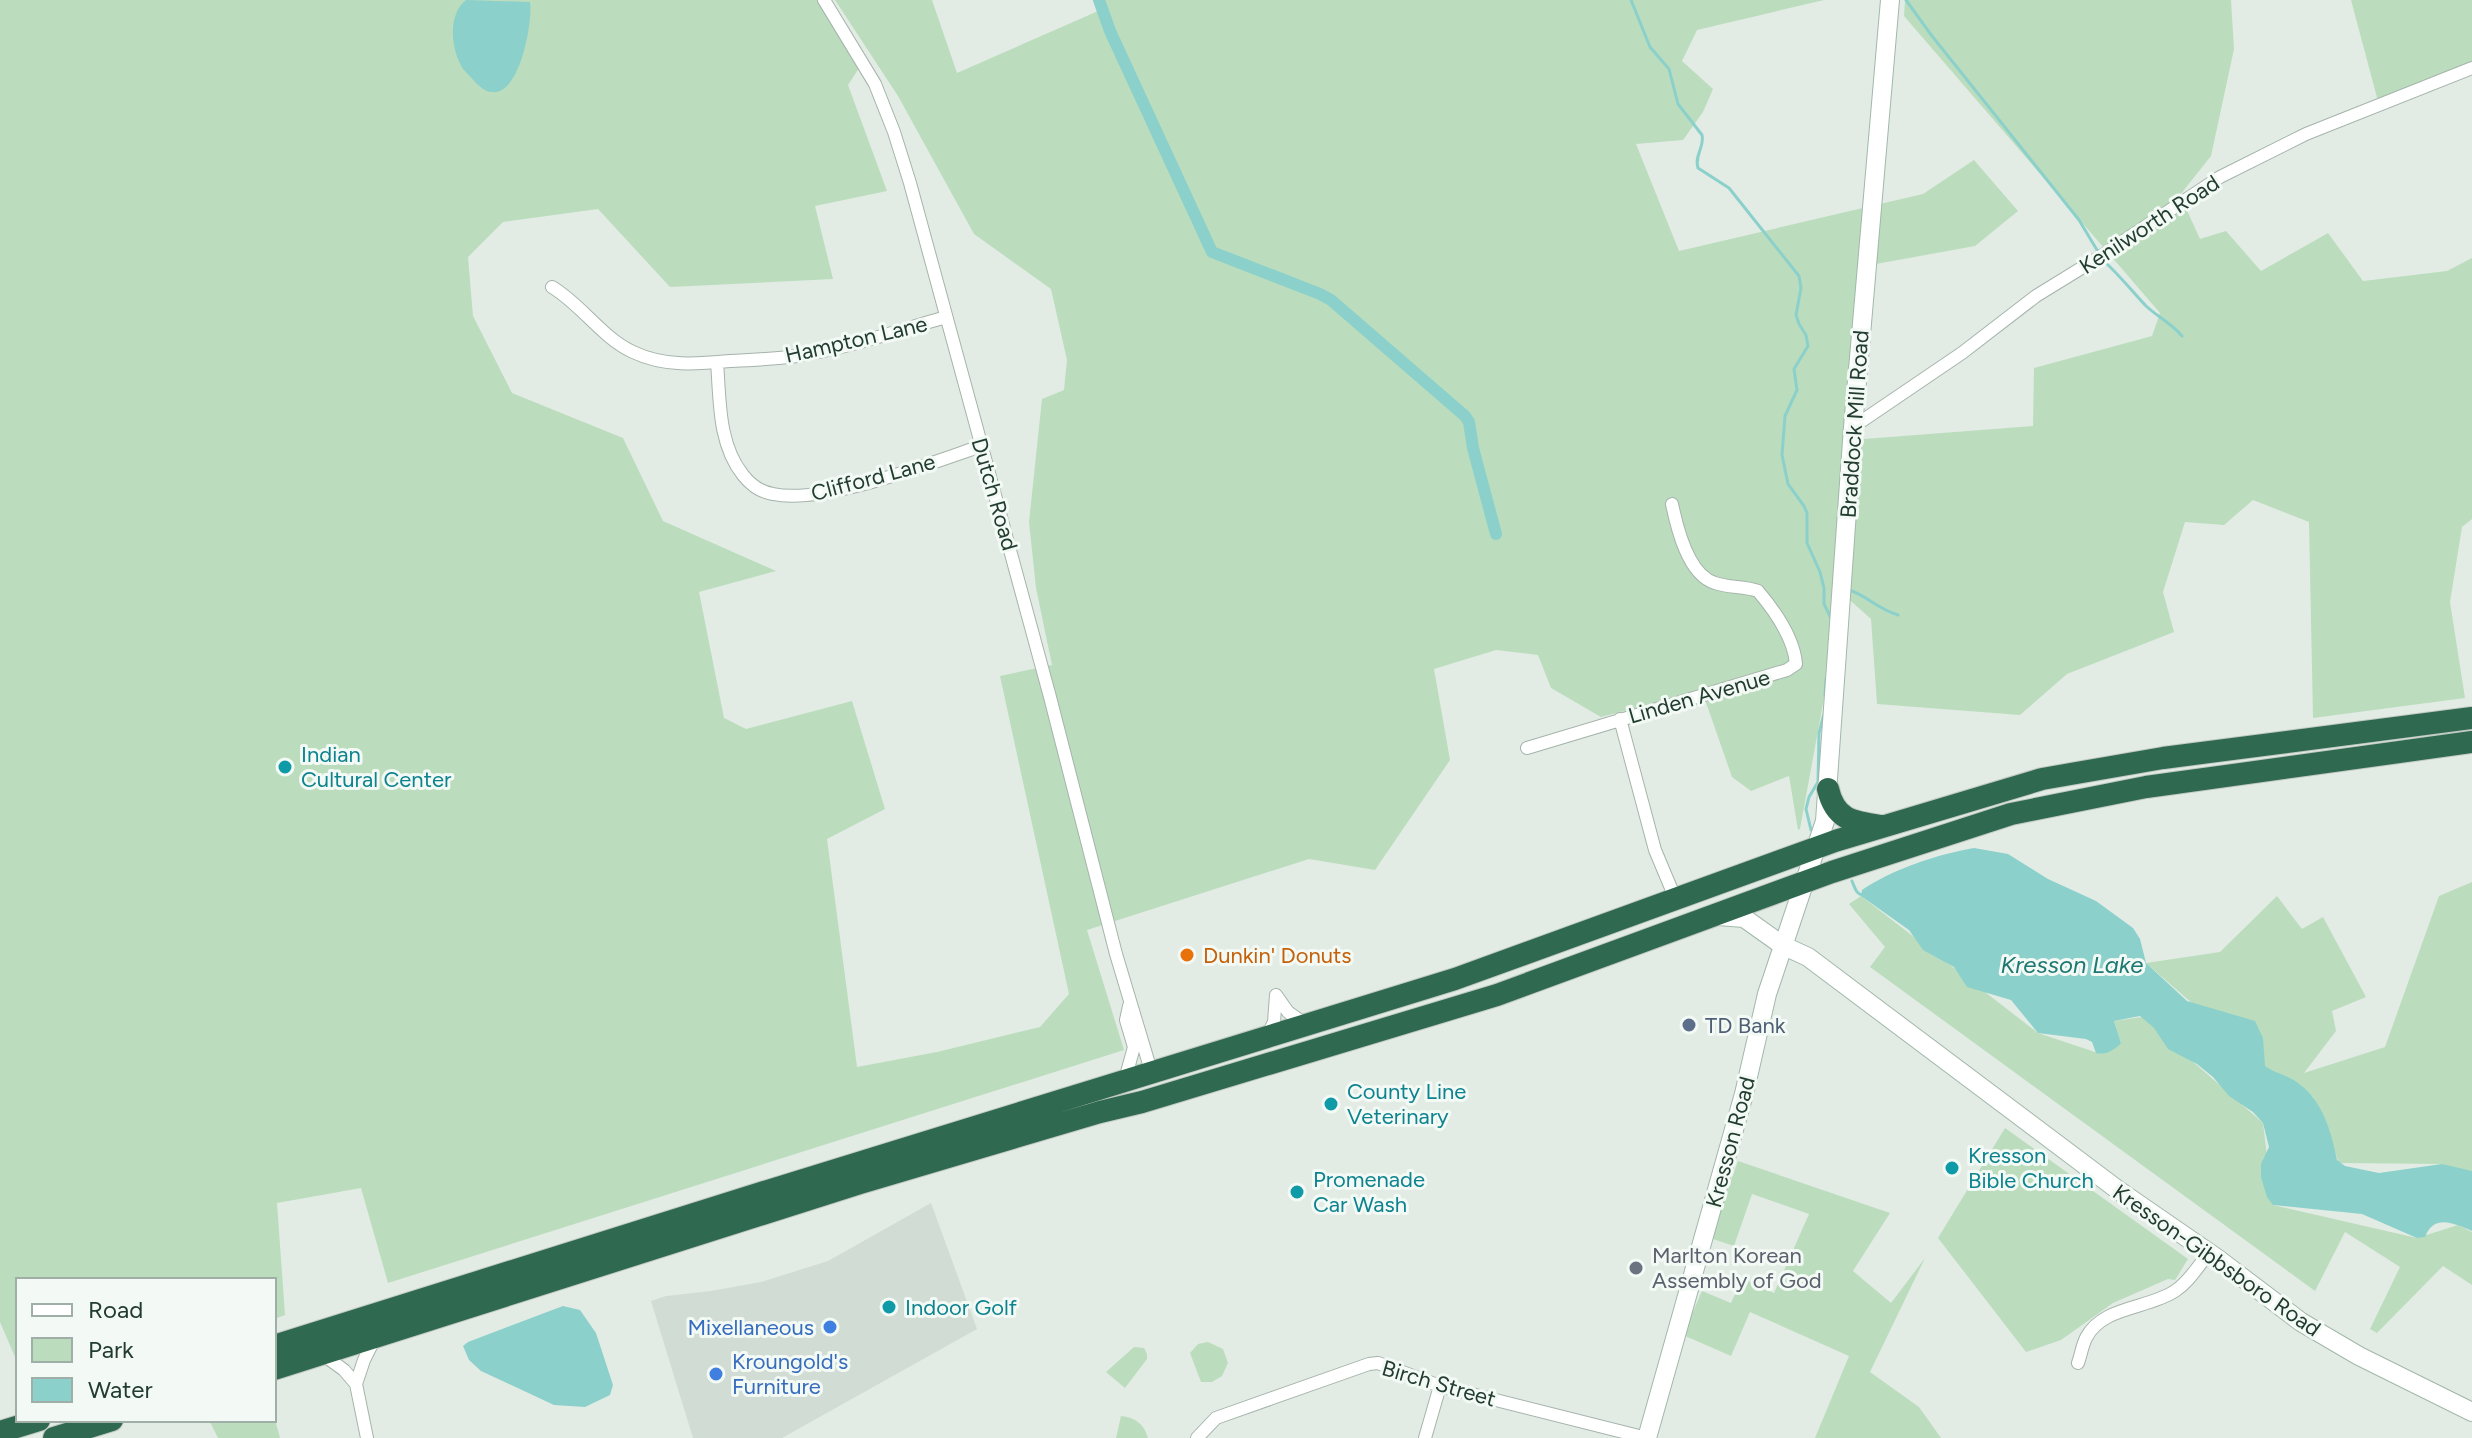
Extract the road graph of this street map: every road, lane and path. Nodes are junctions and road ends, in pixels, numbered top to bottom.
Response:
1 (824, 0) edge
2 (1890, 0) edge
3 (2472, 68) edge
4 (552, 287) dead end
5 (946, 317) junction
6 (717, 362) junction
7 (1853, 427) junction
8 (981, 446) junction
9 (1672, 504) dead end
10 (2472, 718) edge
11 (1620, 719) junction
12 (2472, 742) edge
13 (1527, 748) dead end
14 (1828, 789) junction
15 (1886, 827) junction
16 (1816, 847) junction
17 (1803, 884) junction
18 (1676, 900) junction
19 (1713, 916) junction
20 (1782, 945) junction
21 (1130, 1003) junction
22 (1308, 1026) junction
23 (1266, 1039) junction
24 (1152, 1074) junction
25 (1124, 1083) junction
26 (1100, 1112) junction
27 (2209, 1253) junction
28 (375, 1338) junction
29 (276, 1345) edge
30 (322, 1354) junction
31 (2078, 1363) dead end
32 (276, 1368) edge
33 (356, 1384) junction
34 (1440, 1386) junction
35 (2472, 1412) edge
36 (32, 1422) edge
37 (106, 1422) edge
38 (0, 1432) edge
39 (54, 1438) edge
40 (367, 1438) edge
41 (1197, 1438) edge
42 (1425, 1438) edge
43 (1647, 1438) edge

1 - 5 street, Dutch Road
2 - 7 street, Braddock Mill Road
3 - 7 street, Kenilworth Road
4 - 6 street, Hampton Lane
5 - 6 street, Hampton Lane
5 - 8 street, Dutch Road
6 - 8 street, Clifford Lane
7 - 14 street, Braddock Mill Road
8 - 21 street, Dutch Road
9 - 11 street, Linden Avenue
10 - 15 highway
11 - 13 street, Linden Avenue
11 - 18 street
12 - 17 highway
14 - 15 highway
14 - 16 street, Braddock Mill Road
15 - 16 highway
16 - 17 street, Kresson Road
16 - 18 highway
17 - 19 highway
17 - 20 street, Kresson Road
18 - 22 highway
19 - 20 street, Kresson-Gibbsboro Road
19 - 26 highway
20 - 27 street, Kresson-Gibbsboro Road
20 - 43 street, Kresson Road
21 - 24 street, Dutch Road
21 - 25 street, Dutch Road
22 - 23 highway
22 - 23 street
23 - 24 highway
24 - 25 highway
24 - 26 highway
25 - 29 highway
26 - 28 highway
27 - 31 street
27 - 35 street, Kresson-Gibbsboro Road
28 - 30 highway
28 - 33 street
30 - 32 highway
30 - 33 street
33 - 40 street
34 - 41 street, Birch Street
34 - 42 street
34 - 43 street, Birch Street
36 - 38 highway
37 - 39 highway

